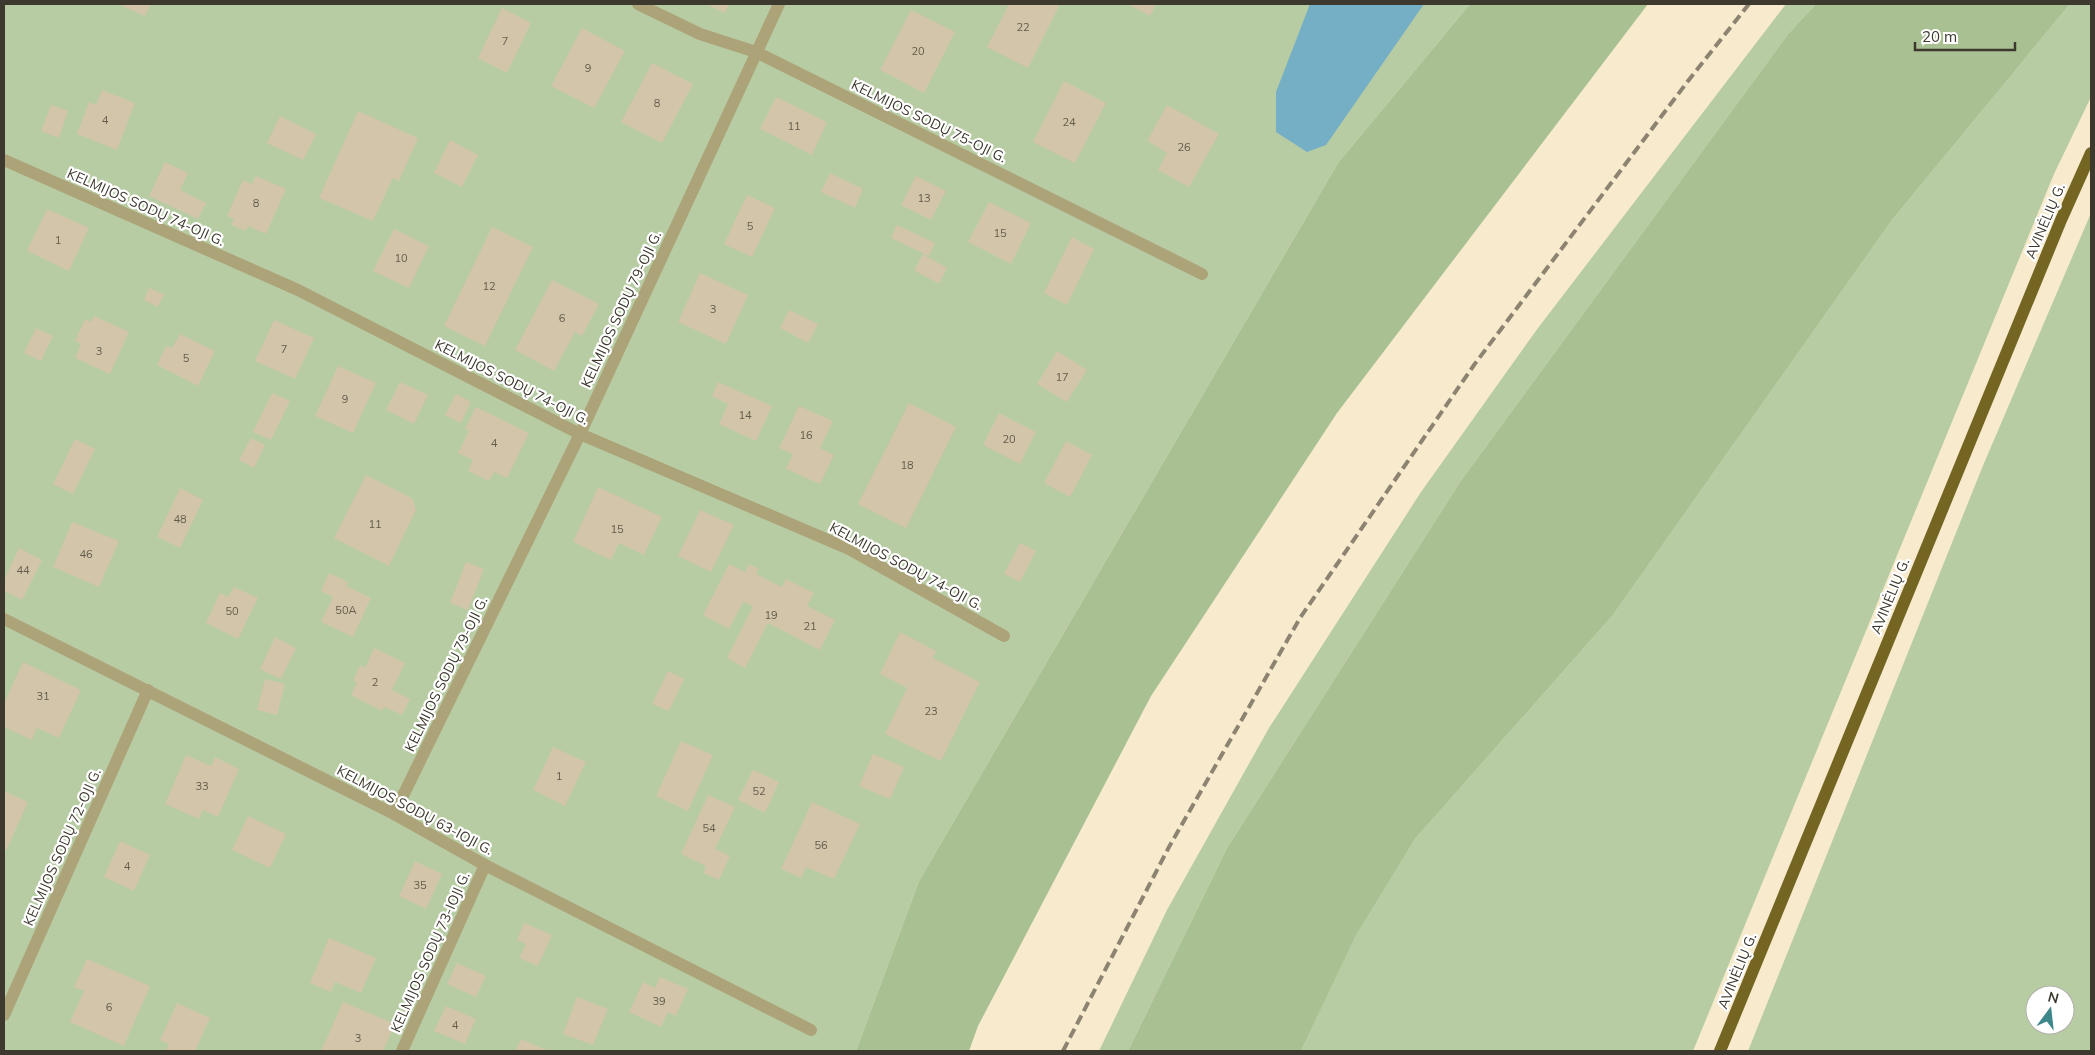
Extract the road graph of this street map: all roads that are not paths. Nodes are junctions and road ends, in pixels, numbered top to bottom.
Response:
1 (638, 4) edge
2 (779, 4) edge
3 (756, 52) junction
4 (2091, 153) edge
5 (4, 160) edge
6 (1202, 274) dead end
7 (580, 434) junction
8 (4, 619) edge
9 (1004, 636) dead end
10 (148, 690) junction
11 (394, 814) junction
12 (485, 865) junction
13 (4, 1015) edge
14 (811, 1030) dead end
15 (402, 1051) edge
16 (1720, 1051) edge

1 - 3 street, KELMIJOS SODŲ 75-OJI G.
2 - 3 street, KELMIJOS SODŲ 79-OJI G.
3 - 6 street, KELMIJOS SODŲ 75-OJI G.
3 - 7 street, KELMIJOS SODŲ 79-OJI G.
4 - 16 main road, AVINĖLIŲ G.
5 - 7 street, KELMIJOS SODŲ 74-OJI G.
7 - 9 street, KELMIJOS SODŲ 74-OJI G.
7 - 11 street, KELMIJOS SODŲ 79-OJI G.
8 - 10 street, KELMIJOS SODŲ 63-IOJI G.
10 - 11 street, KELMIJOS SODŲ 63-IOJI G.
10 - 13 street, KELMIJOS SODŲ 72-OJI G.
11 - 12 street, KELMIJOS SODŲ 63-IOJI G.
12 - 14 street, KELMIJOS SODŲ 63-IOJI G.
12 - 15 street, KELMIJOS SODŲ 73-IOJI G.

